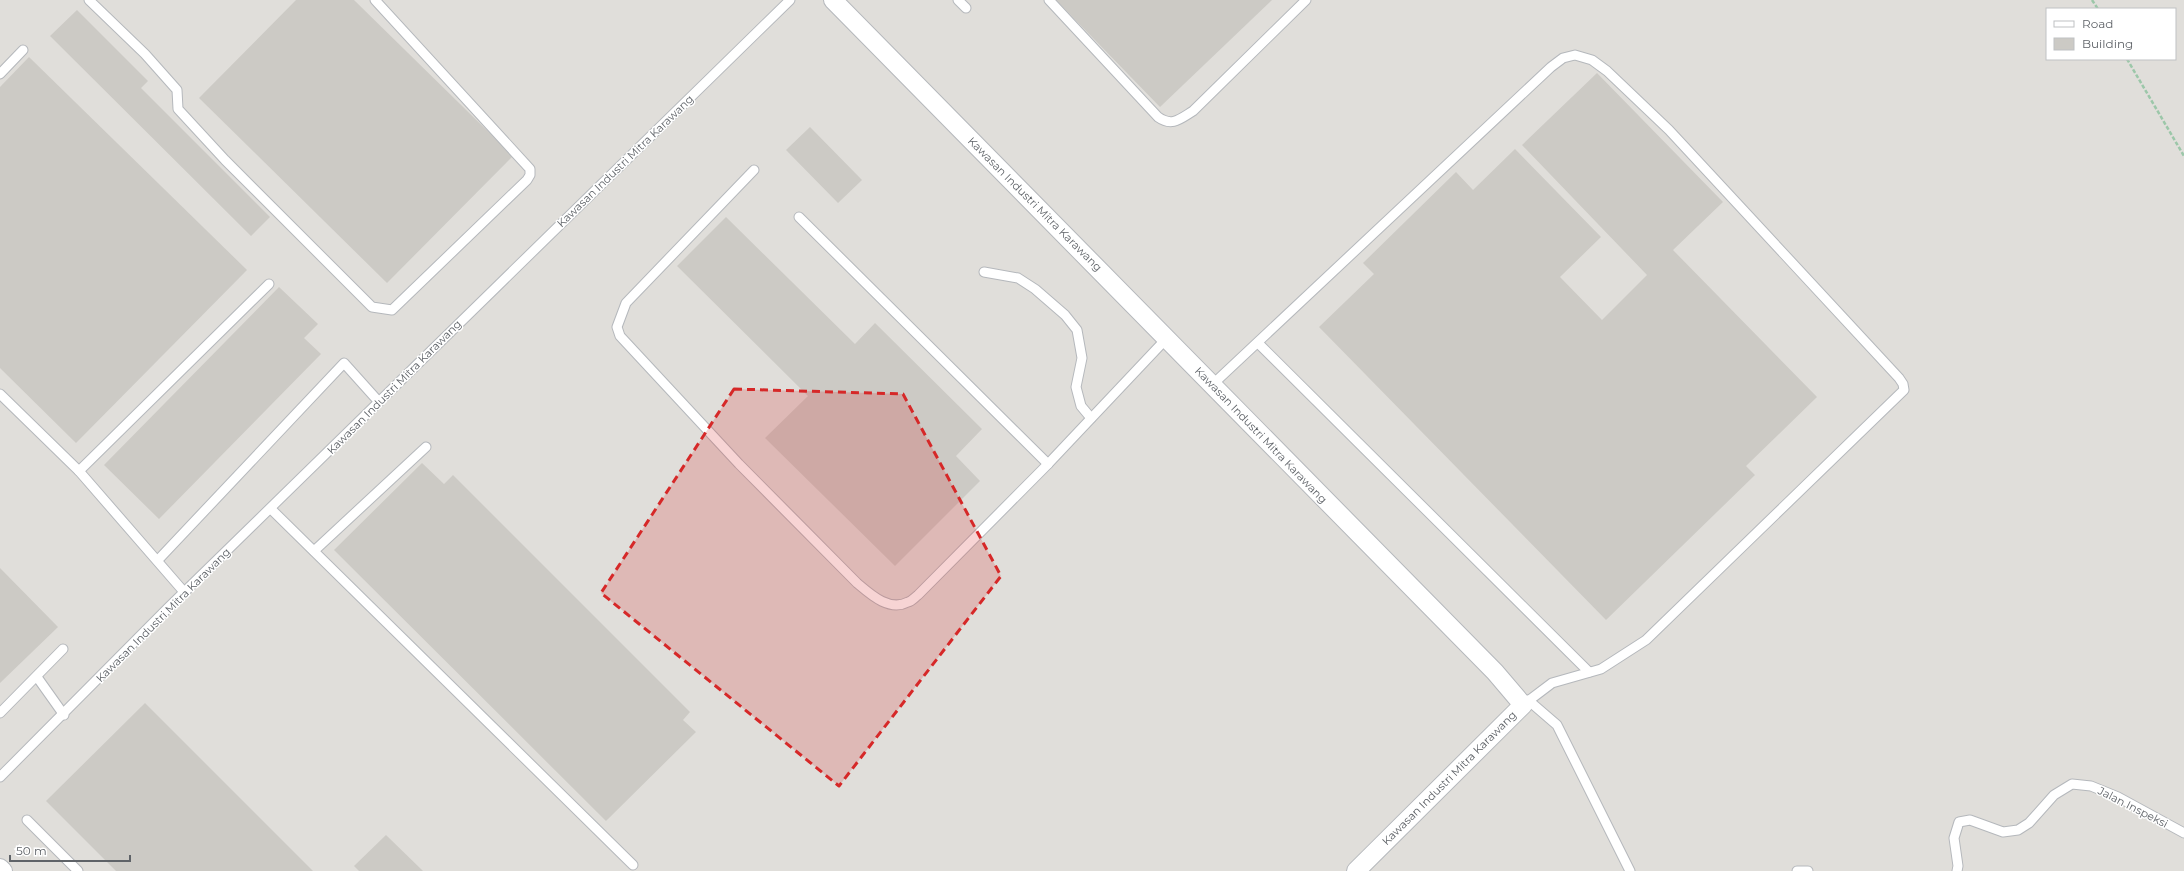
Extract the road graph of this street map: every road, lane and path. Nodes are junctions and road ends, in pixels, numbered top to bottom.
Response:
1 (89, 0) edge
2 (374, 0) edge
3 (790, 0) edge
4 (833, 0) edge
5 (958, 0) edge
6 (1049, 0) edge
7 (1306, 0) edge
8 (966, 8) dead end
9 (23, 50) dead end
10 (2128, 60) edge
11 (0, 74) edge
12 (2184, 156) edge
13 (754, 170) dead end
14 (799, 217) dead end
15 (984, 272) dead end
16 (269, 284) dead end
17 (1167, 338) junction
18 (1258, 343) junction
19 (1212, 385) junction
20 (0, 394) edge
21 (379, 402) junction
22 (1092, 418) junction
23 (426, 447) dead end
24 (1048, 464) junction
25 (79, 471) junction
26 (271, 509) junction
27 (314, 551) junction
28 (158, 560) junction
29 (186, 593) junction
30 (63, 649) dead end
31 (1590, 672) junction
32 (36, 677) junction
33 (1526, 702) junction
34 (0, 713) edge
35 (64, 714) junction
36 (0, 777) edge
37 (27, 820) dead end
38 (2184, 833) edge
39 (633, 865) dead end
40 (0, 868) edge
41 (3, 871) edge
42 (78, 871) edge
43 (1356, 871) edge
44 (1630, 871) edge
45 (1797, 871) edge
46 (1808, 871) edge
47 (1957, 871) edge

1 - 2 lane
3 - 21 lane, Kawasan Industri Mitra Karawang
4 - 17 street, Kawasan Industri Mitra Karawang
5 - 8 lane
6 - 7 lane
9 - 11 lane
10 - 12 path
13 - 24 lane
14 - 24 lane
15 - 22 lane
16 - 25 lane
17 - 19 street, Kawasan Industri Mitra Karawang
17 - 22 lane
18 - 19 lane
18 - 31 lane
18 - 31 lane
19 - 33 street, Kawasan Industri Mitra Karawang
20 - 25 lane
21 - 26 lane, Kawasan Industri Mitra Karawang
21 - 28 lane
22 - 24 lane
23 - 27 lane
25 - 28 lane
26 - 27 lane
26 - 29 lane, Kawasan Industri Mitra Karawang
27 - 39 lane
28 - 29 lane
29 - 35 lane, Kawasan Industri Mitra Karawang
30 - 32 lane
31 - 33 lane
32 - 34 lane
32 - 35 lane
33 - 43 street, Kawasan Industri Mitra Karawang
33 - 44 lane
35 - 36 lane, Kawasan Industri Mitra Karawang
37 - 42 lane
38 - 47 lane, Jalan Inspeksi
40 - 41 street
45 - 46 lane

